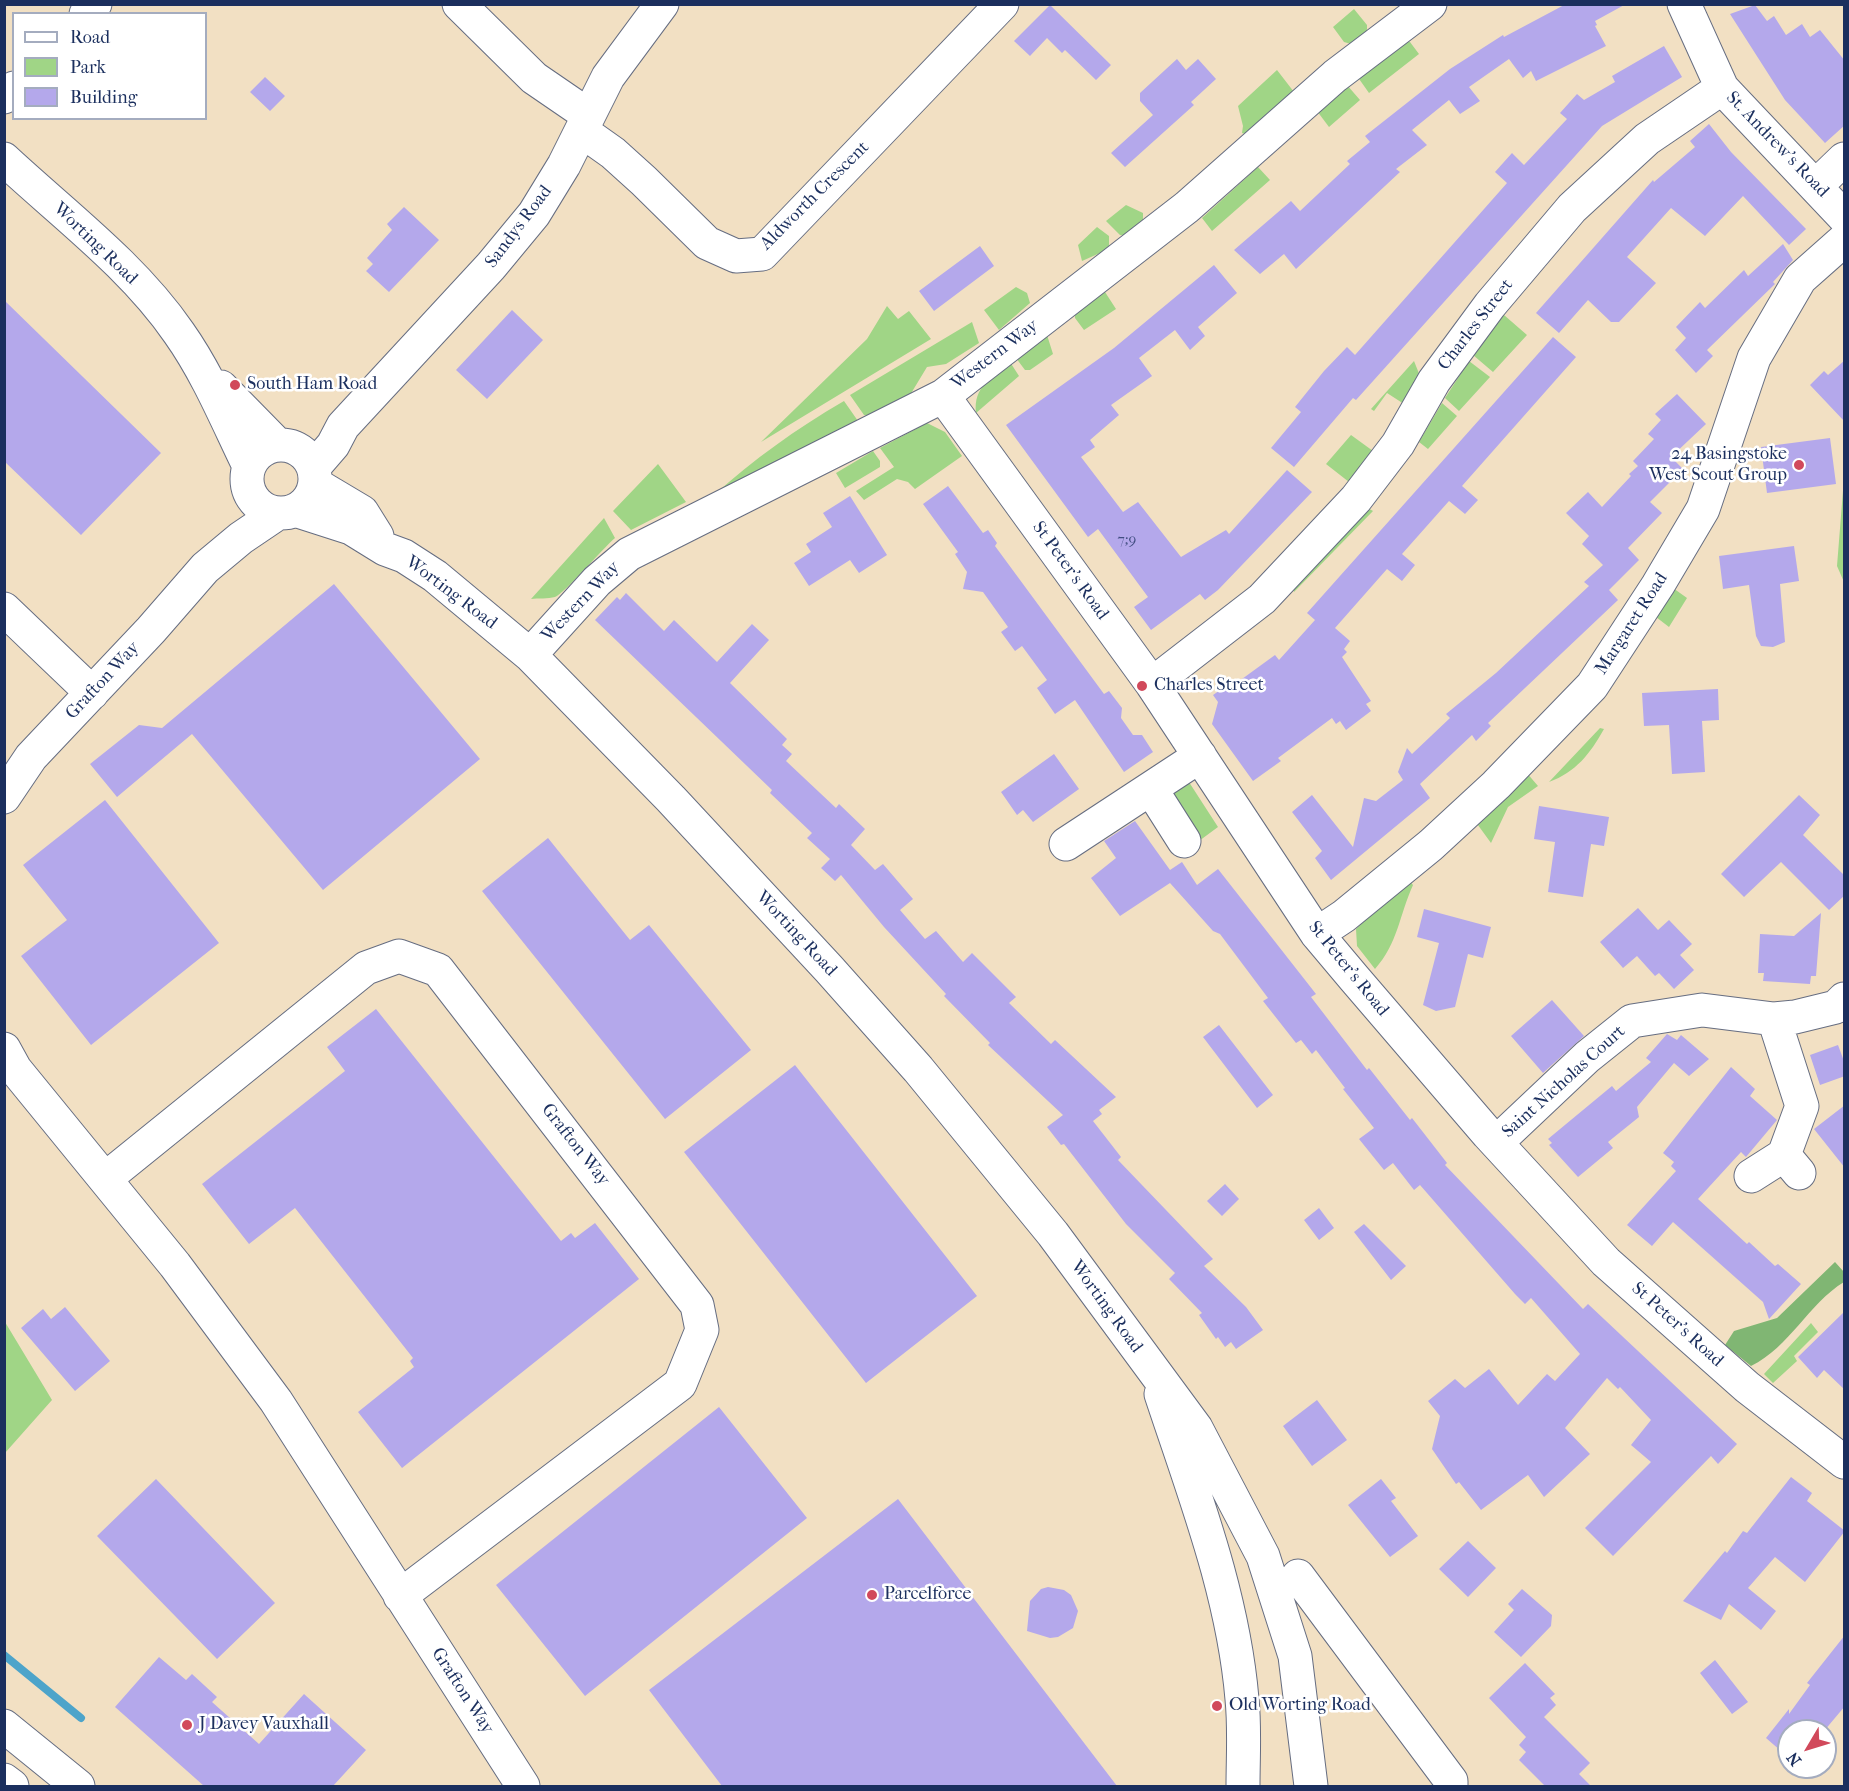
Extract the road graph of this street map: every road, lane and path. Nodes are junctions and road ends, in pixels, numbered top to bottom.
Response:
1 (459, 4) edge
2 (662, 4) edge
3 (1002, 4) edge
4 (1430, 4) edge
5 (1684, 4) edge
6 (1722, 88) junction
7 (585, 123) junction
8 (4, 159) edge
9 (1845, 159) edge
10 (1816, 186) junction
11 (1845, 217) edge
12 (1845, 240) edge
13 (200, 365) junction
14 (943, 396) junction
15 (301, 461) junction
16 (249, 478) junction
17 (286, 512) junction
18 (385, 549) junction
19 (205, 568) junction
20 (4, 609) edge
21 (530, 655) junction
22 (1152, 684) junction
23 (92, 693) junction
24 (1200, 756) junction
25 (1151, 789) junction
26 (4, 797) edge
27 (1184, 841) dead end
28 (1066, 844) dead end
29 (1317, 934) junction
30 (1845, 999) edge
31 (1774, 1019) junction
32 (4, 1049) edge
33 (1497, 1143) junction
34 (1751, 1176) dead end
35 (105, 1179) junction
36 (1154, 1372) junction
37 (1845, 1462) edge
38 (1298, 1576) dead end
39 (400, 1596) junction
40 (4, 1726) edge
41 (4, 1781) edge
42 (1250, 1781) edge
43 (11, 1786) edge
44 (78, 1786) edge
45 (524, 1786) edge
46 (1311, 1786) edge
47 (1451, 1786) edge

1 - 7 street
2 - 7 street, Sandys Road
3 - 7 street, Aldworth Crescent
4 - 14 street, Western Way
5 - 6 street, St. Andrew's Road
6 - 10 street, St. Andrew's Road
6 - 22 street, Charles Street
7 - 15 street, Sandys Road
8 - 13 street, Worting Road
9 - 10 street
10 - 11 street, St. Andrew's Road
12 - 29 street, Margaret Road
13 - 15 street, Worting Road
13 - 16 street, Worting Road
14 - 21 street, Western Way
14 - 22 street, St Peter's Road
15 - 16 street
15 - 17 street
15 - 18 street, Worting Road
16 - 17 street
16 - 19 street, Grafton Way
17 - 18 street, Worting Road
17 - 19 street, Grafton Way
18 - 21 street, Worting Road
19 - 23 street, Grafton Way
20 - 23 street
21 - 36 street, Worting Road
22 - 24 street, St Peter's Road
23 - 26 street, Grafton Way
24 - 25 street
24 - 29 street, St Peter's Road
25 - 27 street
25 - 28 street
29 - 33 street, St Peter's Road
30 - 31 street, Saint Nicholas Court
31 - 33 street, Saint Nicholas Court
31 - 34 street
32 - 35 street, Grafton Way
33 - 37 street, St Peter's Road
35 - 39 street, Grafton Way
35 - 39 street, Grafton Way
36 - 42 street, Worting Road
36 - 46 street, Worting Road
38 - 47 street
39 - 45 street, Grafton Way
40 - 44 street
41 - 43 street

